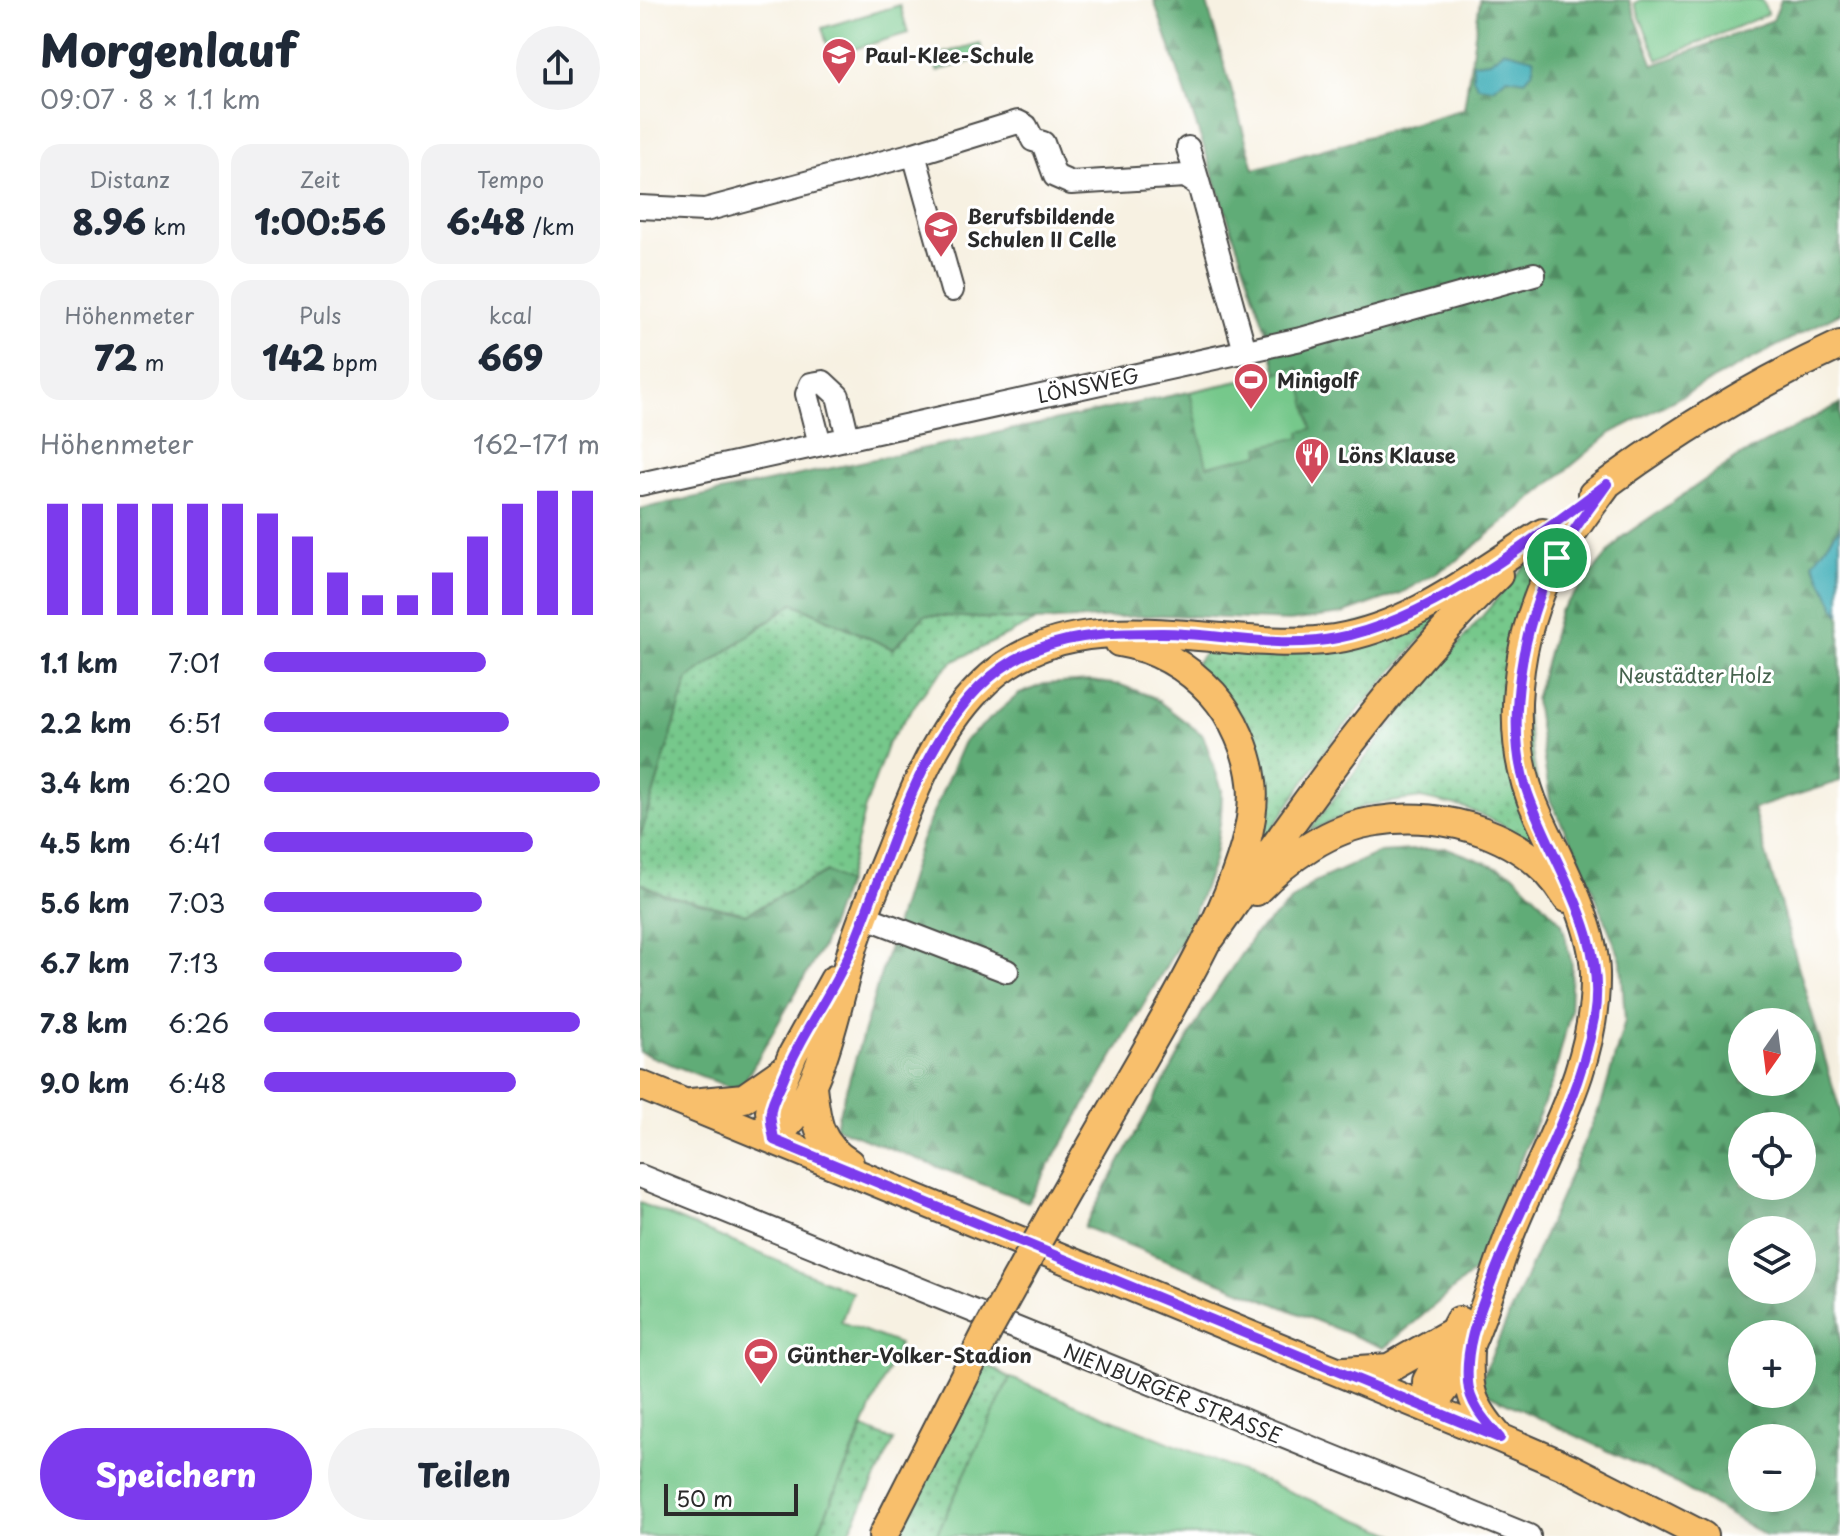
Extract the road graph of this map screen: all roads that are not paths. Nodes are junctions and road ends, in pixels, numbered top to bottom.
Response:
1 (1188, 148) dead end
2 (914, 154) junction
3 (1199, 185) junction
4 (640, 207) edge
5 (1534, 274) dead end
6 (952, 290) dead end
7 (1840, 345) edge
8 (1245, 351) junction
9 (848, 438) junction
10 (820, 444) junction
11 (640, 484) edge
12 (1607, 484) junction
13 (1543, 533) junction
14 (1059, 642) junction
15 (864, 916) junction
16 (1585, 928) junction
17 (1211, 937) junction
18 (854, 945) junction
19 (1007, 971) dead end
20 (787, 1068) junction
21 (640, 1085) edge
22 (812, 1086) junction
23 (682, 1103) junction
24 (774, 1140) junction
25 (640, 1176) edge
26 (891, 1189) junction
27 (1462, 1335) junction
28 (1339, 1371) junction
29 (1429, 1408) junction
30 (1500, 1438) junction
31 (883, 1536) edge
32 (1529, 1536) edge
33 (1703, 1536) edge

1 - 3 street
2 - 3 street
2 - 4 street
2 - 6 street
3 - 8 street
5 - 8 street, LÖNSWEG
7 - 12 main road
8 - 9 street, LÖNSWEG
9 - 10 street, LÖNSWEG
9 - 10 street
10 - 11 street, LÖNSWEG
12 - 13 main road
12 - 16 main road
13 - 14 main road
13 - 17 main road
14 - 15 main road
14 - 17 main road
15 - 18 main road
15 - 19 street
16 - 17 main road
16 - 27 main road
17 - 31 main road, bridge
18 - 20 main road
18 - 22 main road
20 - 23 main road
20 - 24 main road
21 - 23 main road
22 - 24 main road
22 - 26 main road
23 - 24 main road
24 - 26 main road
25 - 32 street, NIENBURGER STRASSE
26 - 28 main road
27 - 28 main road
27 - 29 main road
27 - 30 main road
28 - 29 main road
29 - 30 main road
30 - 33 main road

